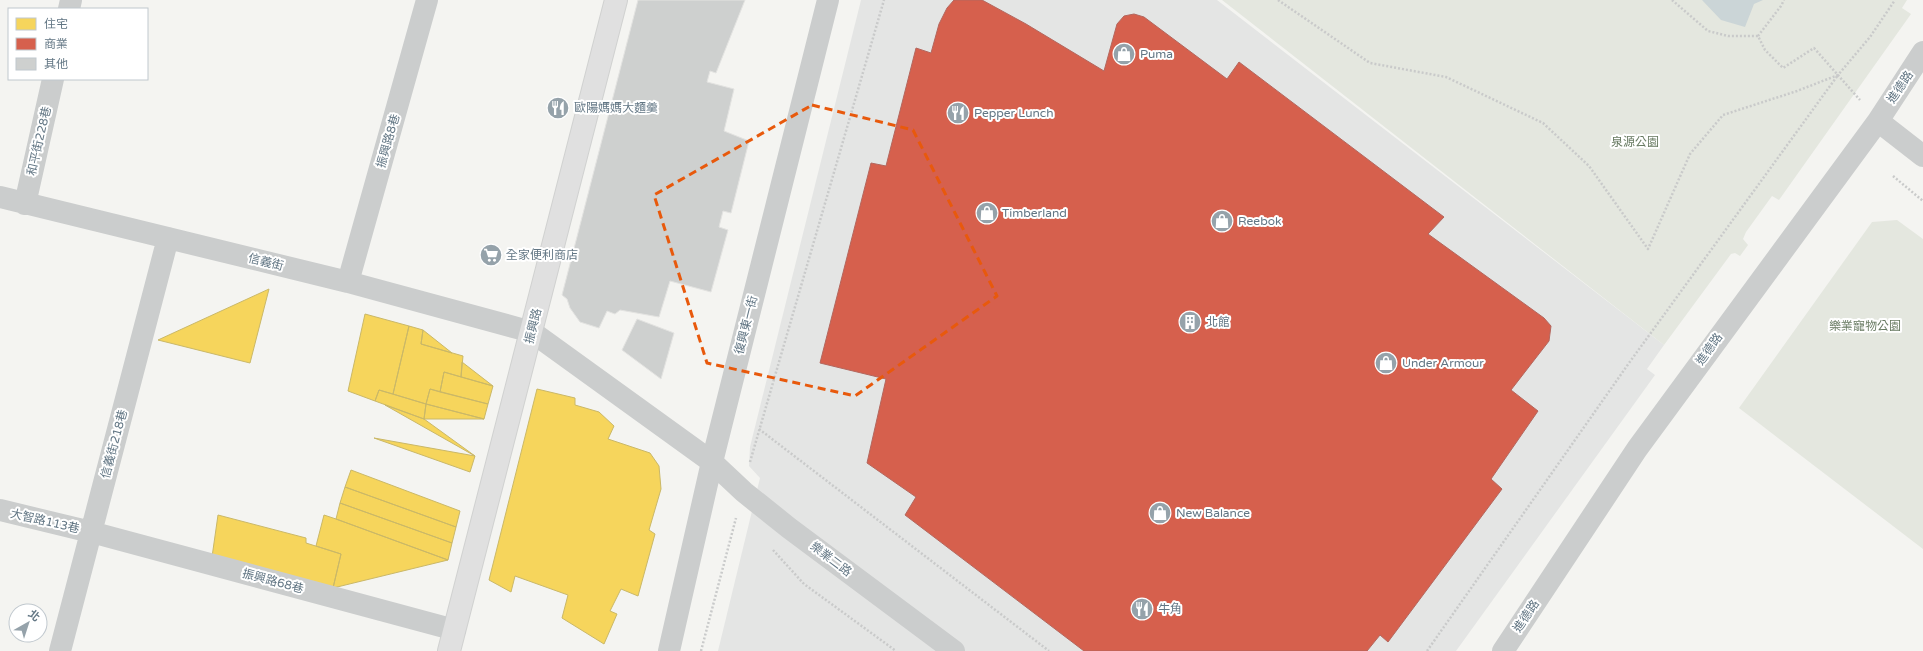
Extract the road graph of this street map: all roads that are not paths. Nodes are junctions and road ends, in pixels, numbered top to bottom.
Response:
1 (427, 0) edge
2 (616, 0) edge
3 (828, 0) edge
4 (1923, 52) edge
5 (54, 80) edge
6 (1878, 121) junction
7 (1923, 156) edge
8 (0, 197) edge
9 (25, 204) junction
10 (168, 238) junction
11 (348, 282) junction
12 (532, 332) junction
13 (712, 462) junction
14 (0, 510) edge
15 (91, 532) junction
16 (455, 630) junction
17 (60, 651) edge
18 (449, 651) edge
19 (669, 651) edge
20 (954, 651) edge
21 (1503, 651) edge

1 - 11 street, 振興路8巷
2 - 12 main road, 振興路
3 - 13 street, 復興東一街
4 - 6 street, 進德路
5 - 9 street, 和平街228巷
6 - 7 street
6 - 21 street, 進德路
8 - 9 street, 信義街
9 - 10 street, 信義街
10 - 11 street, 信義街
10 - 15 street, 信義街218巷
11 - 12 street, 信義街
12 - 13 street, 樂業二路
12 - 16 main road, 振興路
13 - 19 street, 復興東一街
13 - 20 street, 樂業二路
14 - 15 street, 大智路113巷
15 - 16 street, 振興路68巷
15 - 17 street, 信義街218巷
16 - 18 main road, 振興路

